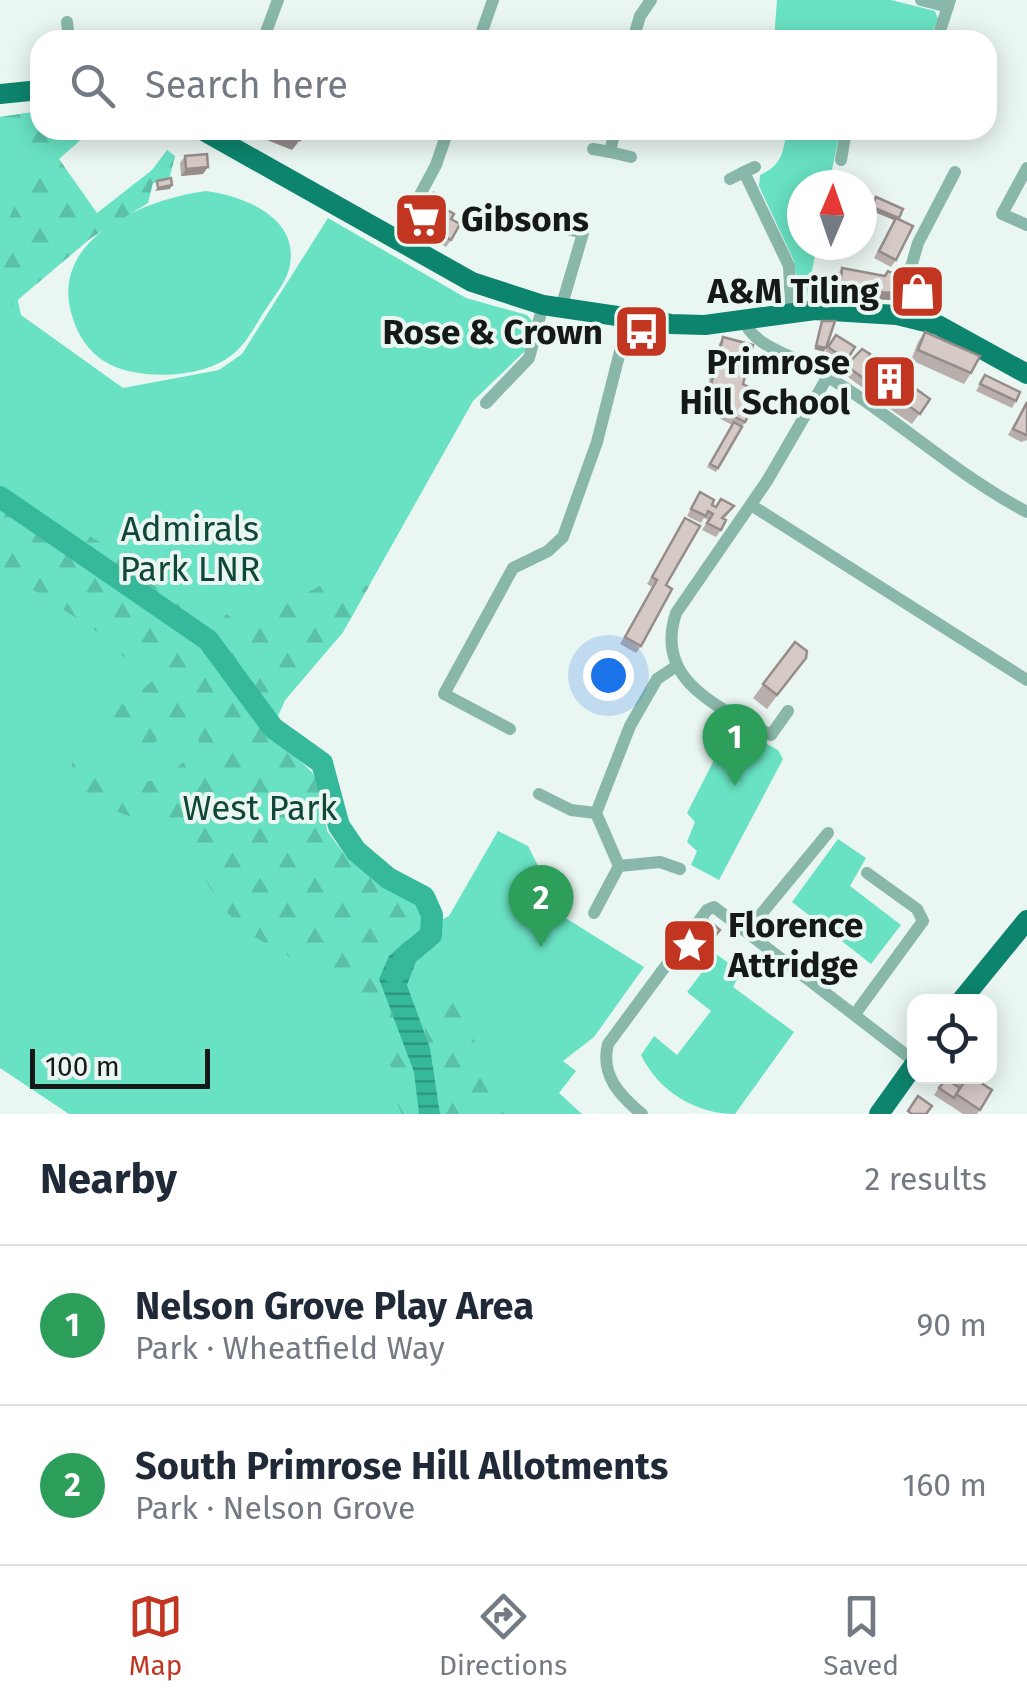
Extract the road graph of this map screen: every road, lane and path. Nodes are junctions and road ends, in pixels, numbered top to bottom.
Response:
1 (278, 0) edge
2 (493, 0) edge
3 (651, 0) edge
4 (920, 0) edge
5 (949, 3) edge
6 (267, 30) edge
7 (482, 30) edge
8 (636, 30) edge
9 (940, 30) edge
10 (30, 91) edge
11 (0, 94) edge
12 (233, 140) edge
13 (445, 140) edge
14 (612, 140) edge
15 (844, 140) edge
16 (593, 149) dead end
17 (610, 152) junction
18 (631, 156) dead end
19 (840, 160) dead end
20 (1027, 168) edge
21 (955, 172) dead end
22 (730, 179) dead end
23 (1027, 225) edge
24 (564, 228) dead end
25 (397, 238) junction
26 (552, 306) junction
27 (791, 311) junction
28 (898, 315) junction
29 (742, 318) junction
30 (628, 320) junction
31 (1027, 374) edge
32 (828, 376) junction
33 (486, 402) dead end
34 (751, 505) junction
35 (1027, 512) edge
36 (675, 667) junction
37 (1027, 680) edge
38 (788, 711) dead end
39 (510, 729) dead end
40 (539, 794) dead end
41 (596, 813) junction
42 (828, 833) dead end
43 (619, 866) junction
44 (680, 869) dead end
45 (868, 872) dead end
46 (594, 914) dead end
47 (1027, 920) edge
48 (748, 930) junction
49 (967, 994) edge
50 (855, 1014) junction
51 (907, 1057) edge
52 (907, 1073) edge
53 (642, 1114) edge
54 (878, 1114) edge

1 - 6 street
2 - 7 street
3 - 8 street
4 - 5 street
5 - 9 street
10 - 11 main road
12 - 25 main road
13 - 25 street
14 - 17 street
15 - 19 street
16 - 17 street
17 - 18 street
20 - 23 street
21 - 28 street
22 - 27 street
24 - 26 street
25 - 26 main road
26 - 30 main road
26 - 33 street
27 - 28 main road
27 - 29 main road
28 - 31 main road
29 - 30 main road
29 - 32 street
30 - 39 street
32 - 34 street
32 - 35 street
34 - 36 street
34 - 37 street
36 - 38 street
36 - 41 street
40 - 41 street
41 - 43 street
42 - 48 street
43 - 44 street
43 - 46 street
45 - 50 street
47 - 49 main road
48 - 50 street
48 - 53 street
50 - 51 street
52 - 54 main road

